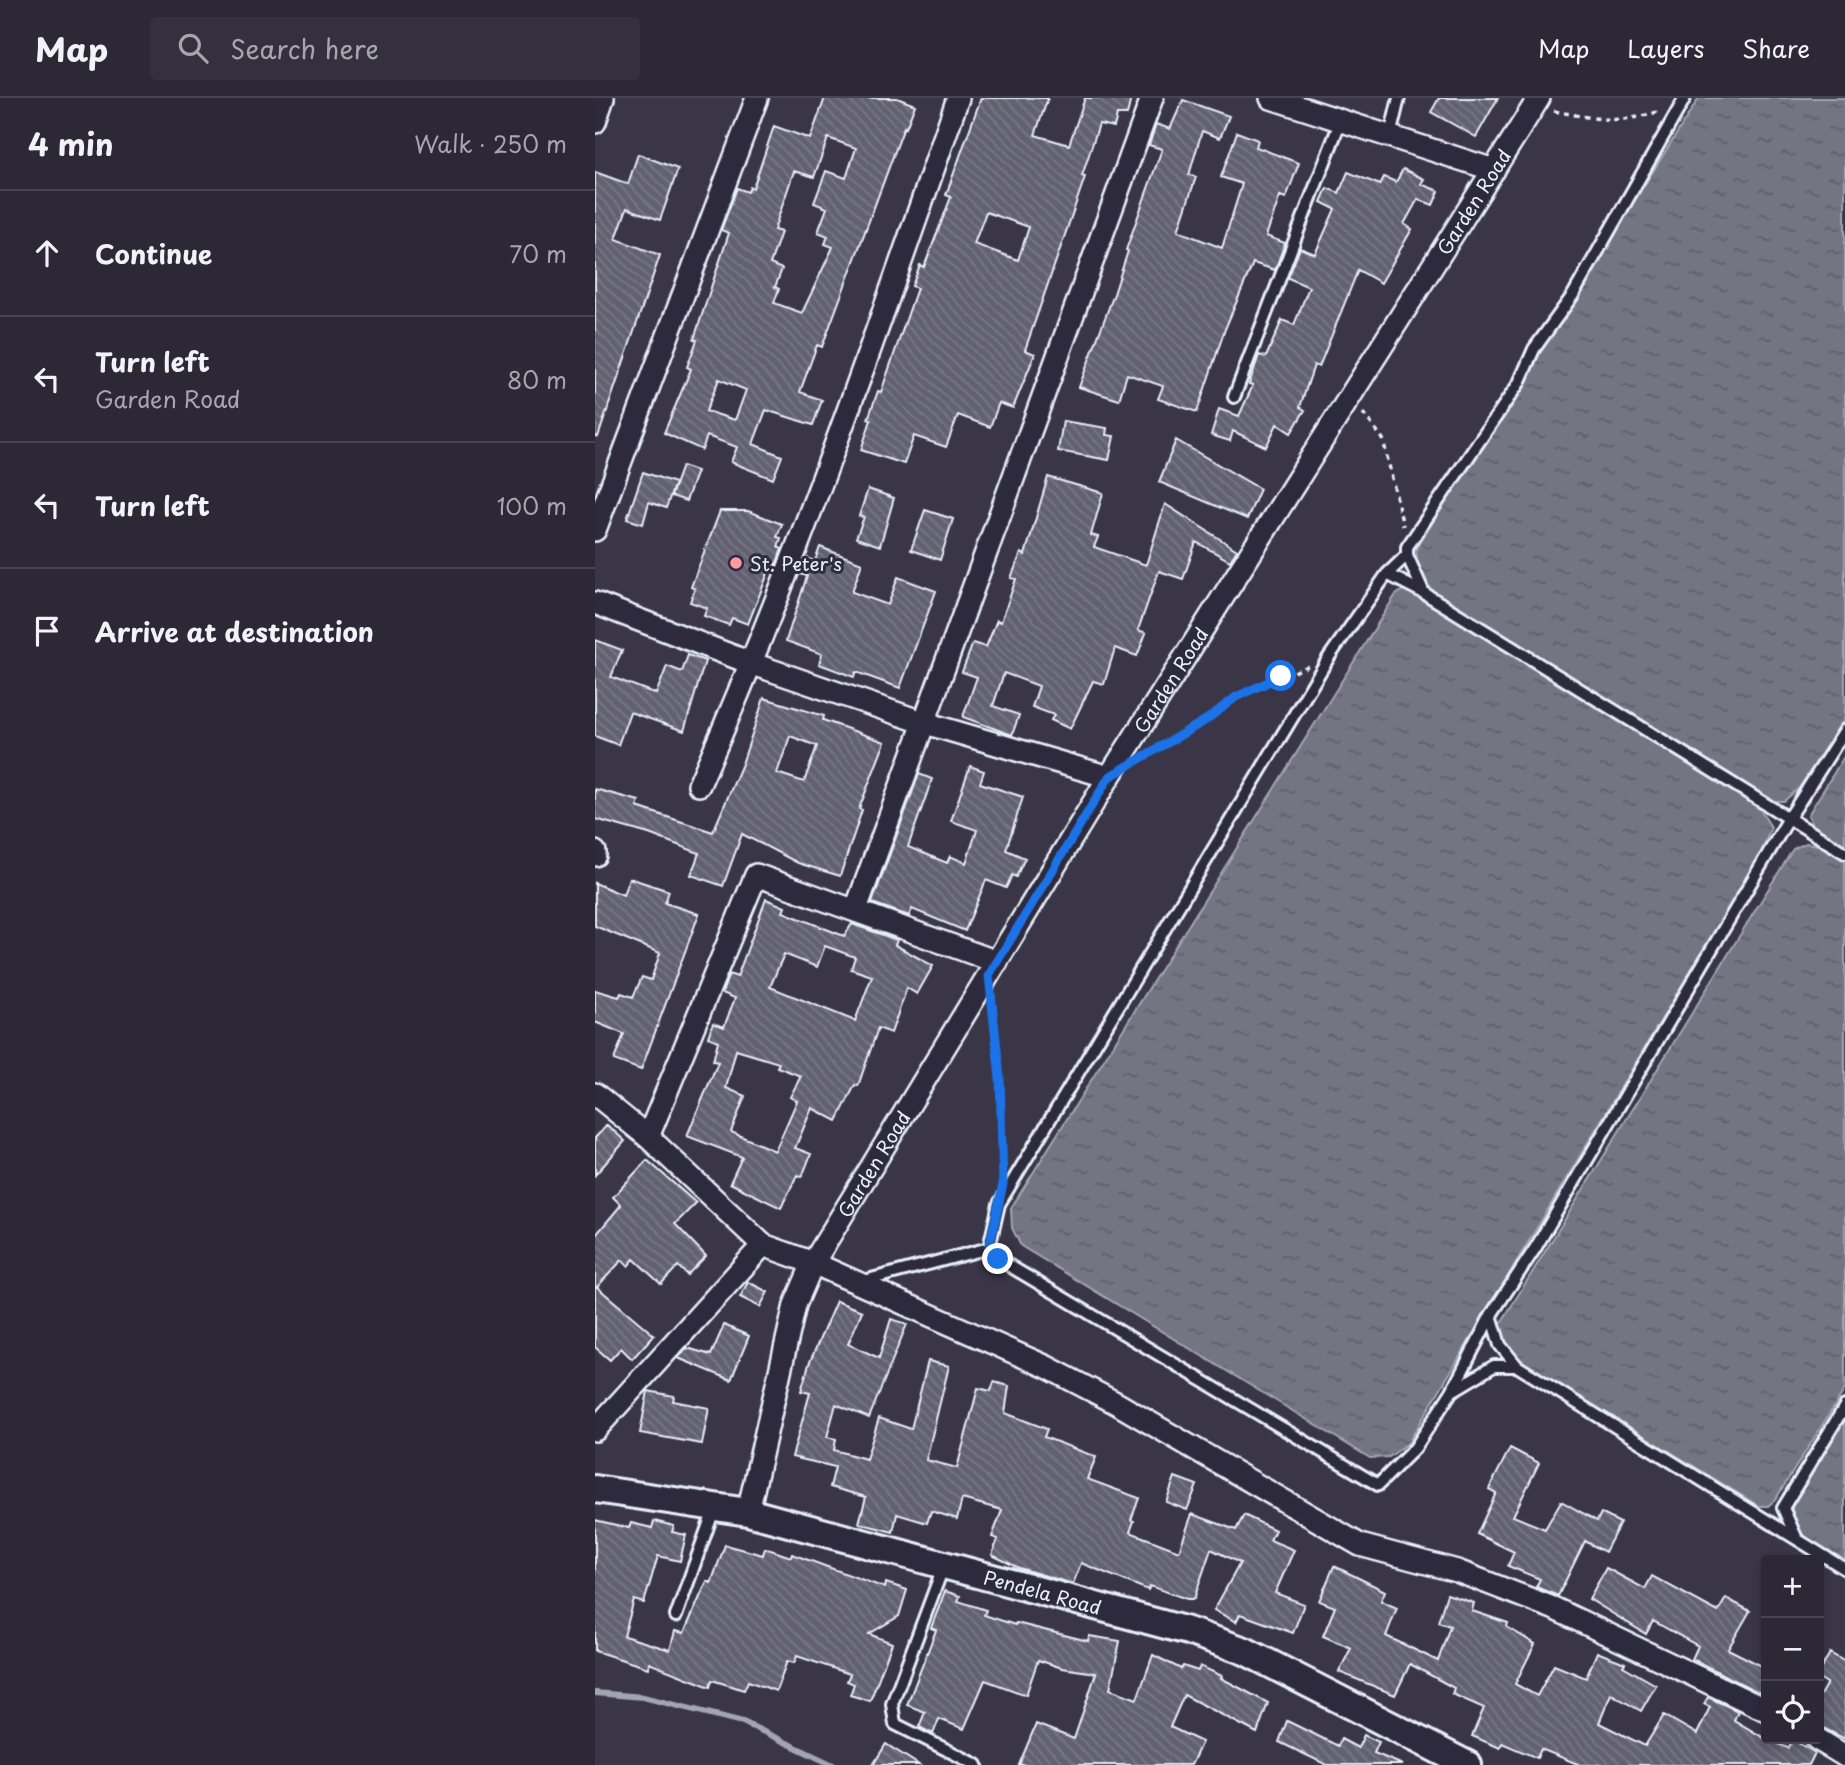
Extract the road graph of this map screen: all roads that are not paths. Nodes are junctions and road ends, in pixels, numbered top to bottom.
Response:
1 (603, 98) edge
2 (757, 98) edge
3 (958, 98) edge
4 (1152, 98) edge
5 (1271, 98) edge
6 (1399, 98) edge
7 (1683, 101) edge
8 (1537, 103) edge
9 (1341, 120) junction
10 (595, 122) edge
11 (1390, 136) junction
12 (1494, 170) junction
13 (1234, 397) dead end
14 (595, 530) edge
15 (1407, 551) junction
16 (1387, 574) junction
17 (1424, 593) junction
18 (595, 603) edge
19 (753, 664) junction
20 (925, 723) junction
21 (1845, 730) edge
22 (1109, 777) junction
23 (699, 785) dead end
24 (1789, 818) junction
25 (1845, 853) edge
26 (856, 909) junction
27 (993, 968) junction
28 (595, 1094) edge
29 (647, 1137) junction
30 (763, 1245) junction
31 (989, 1248) junction
32 (813, 1263) junction
33 (858, 1283) junction
34 (1492, 1315) junction
35 (1517, 1366) junction
36 (1452, 1391) junction
37 (1845, 1406) edge
38 (595, 1430) edge
39 (595, 1489) edge
40 (715, 1507) junction
41 (1783, 1508) junction
42 (748, 1512) junction
43 (1758, 1517) junction
44 (1796, 1537) junction
45 (944, 1563) junction
46 (1845, 1569) edge
47 (675, 1616) dead end
48 (1761, 1708) edge
49 (1824, 1743) edge
50 (1845, 1756) edge
51 (977, 1765) edge
52 (1468, 1765) edge

1 - 10 street
2 - 14 street
3 - 19 street
4 - 20 street
5 - 9 street
6 - 11 lane
7 - 15 lane
8 - 12 street, Garden Road
9 - 11 street
9 - 13 lane
11 - 12 street
12 - 22 street, Garden Road
15 - 16 lane
15 - 17 lane
16 - 17 lane
16 - 31 lane
17 - 24 lane
18 - 19 street
19 - 20 street
19 - 23 street
20 - 22 street
20 - 26 street
21 - 24 lane
22 - 27 street, Garden Road
24 - 25 lane
24 - 34 lane
26 - 27 street
26 - 29 street
27 - 32 street, Garden Road
28 - 29 street
29 - 30 street
30 - 32 street
30 - 38 street
31 - 33 lane
31 - 36 lane
32 - 33 street
32 - 42 street, Garden Road
33 - 48 street
34 - 35 lane
34 - 36 lane
35 - 36 lane
35 - 43 lane
37 - 41 lane
39 - 40 street, Pendela Road
40 - 42 street, Pendela Road
40 - 47 lane
41 - 43 lane
41 - 44 lane
42 - 45 street, Pendela Road
43 - 44 lane
44 - 46 lane
45 - 51 lane
45 - 52 street, Pendela Road
49 - 50 street

